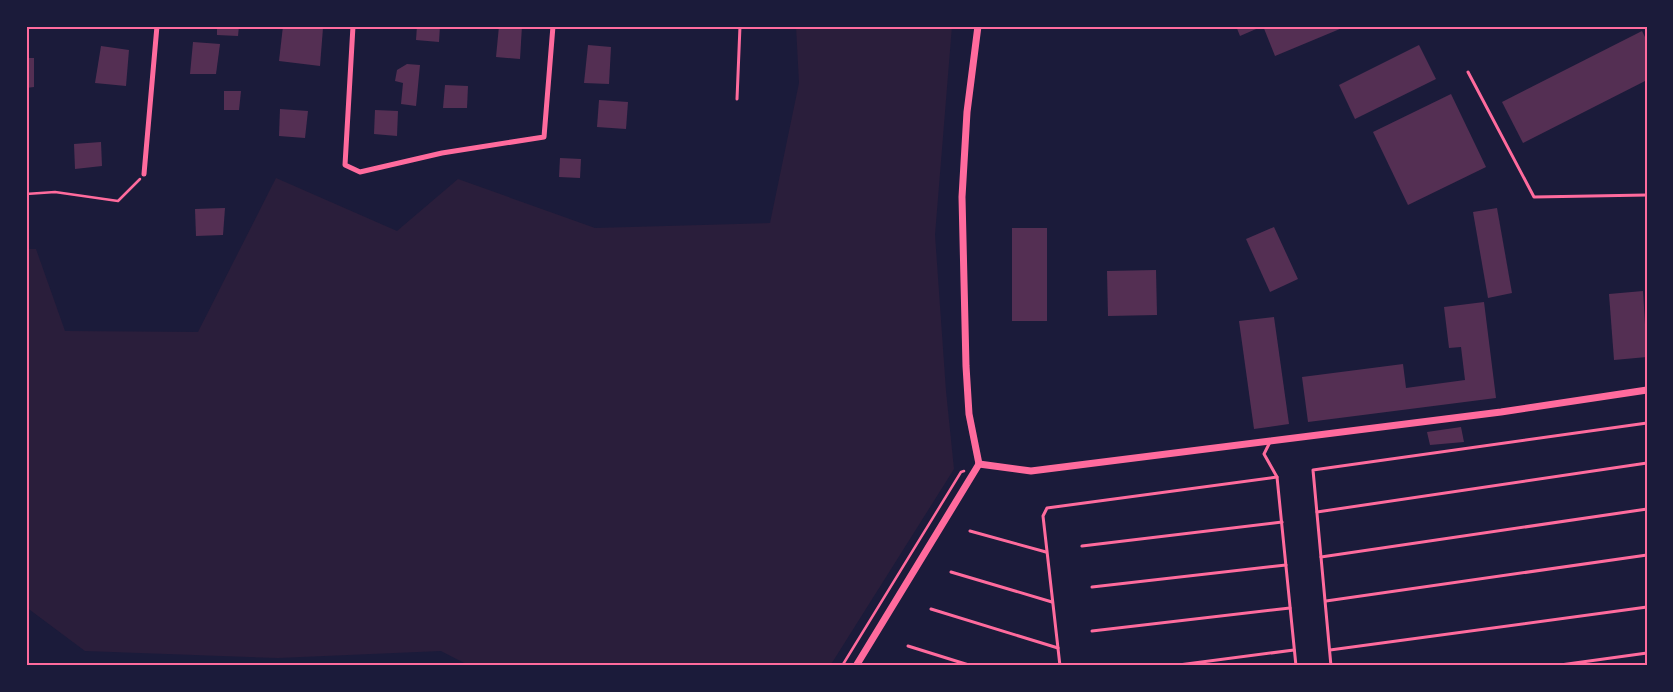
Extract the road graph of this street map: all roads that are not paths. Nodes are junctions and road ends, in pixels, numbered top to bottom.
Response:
1 (157, 26) edge
2 (353, 26) edge
3 (553, 26) edge
4 (740, 26) edge
5 (978, 26) edge
6 (1468, 72) dead end
7 (737, 99) dead end
8 (144, 174) road end
9 (1647, 195) edge
10 (1647, 390) edge
11 (1647, 423) edge
12 (1270, 442) junction
13 (1647, 463) edge
14 (979, 464) junction
15 (1277, 478) junction
16 (1647, 509) edge
17 (1317, 512) junction
18 (1282, 522) junction
19 (970, 531) dead end
20 (1082, 546) dead end
21 (1046, 552) junction
22 (1647, 555) edge
23 (1321, 557) junction
24 (1286, 565) junction
25 (951, 572) dead end
26 (1092, 586) dead end
27 (1325, 601) junction
28 (1052, 602) junction
29 (1647, 607) edge
30 (1290, 608) junction
31 (931, 609) dead end
32 (1092, 631) dead end
33 (908, 646) dead end
34 (1058, 648) junction
35 (1294, 650) junction
36 (1330, 650) junction
37 (1647, 653) edge
38 (856, 666) edge
39 (972, 666) edge
40 (1060, 666) edge
41 (1171, 666) edge
42 (1296, 666) edge
43 (1331, 666) edge
44 (1553, 666) edge

1 - 8 street
2 - 3 street
4 - 7 lane
5 - 14 street
6 - 9 lane
10 - 12 street
11 - 17 lane
12 - 14 street
12 - 15 lane
13 - 17 lane
14 - 38 street
15 - 18 lane
15 - 21 lane
16 - 23 lane
17 - 23 lane
18 - 20 lane
18 - 24 lane
19 - 21 lane
21 - 28 lane
22 - 27 lane
23 - 27 lane
24 - 26 lane
24 - 30 lane
25 - 28 lane
27 - 36 lane
28 - 34 lane
29 - 36 lane
30 - 32 lane
30 - 35 lane
31 - 34 lane
33 - 39 lane
34 - 40 lane
35 - 41 lane
35 - 42 lane
36 - 43 lane
37 - 44 lane

